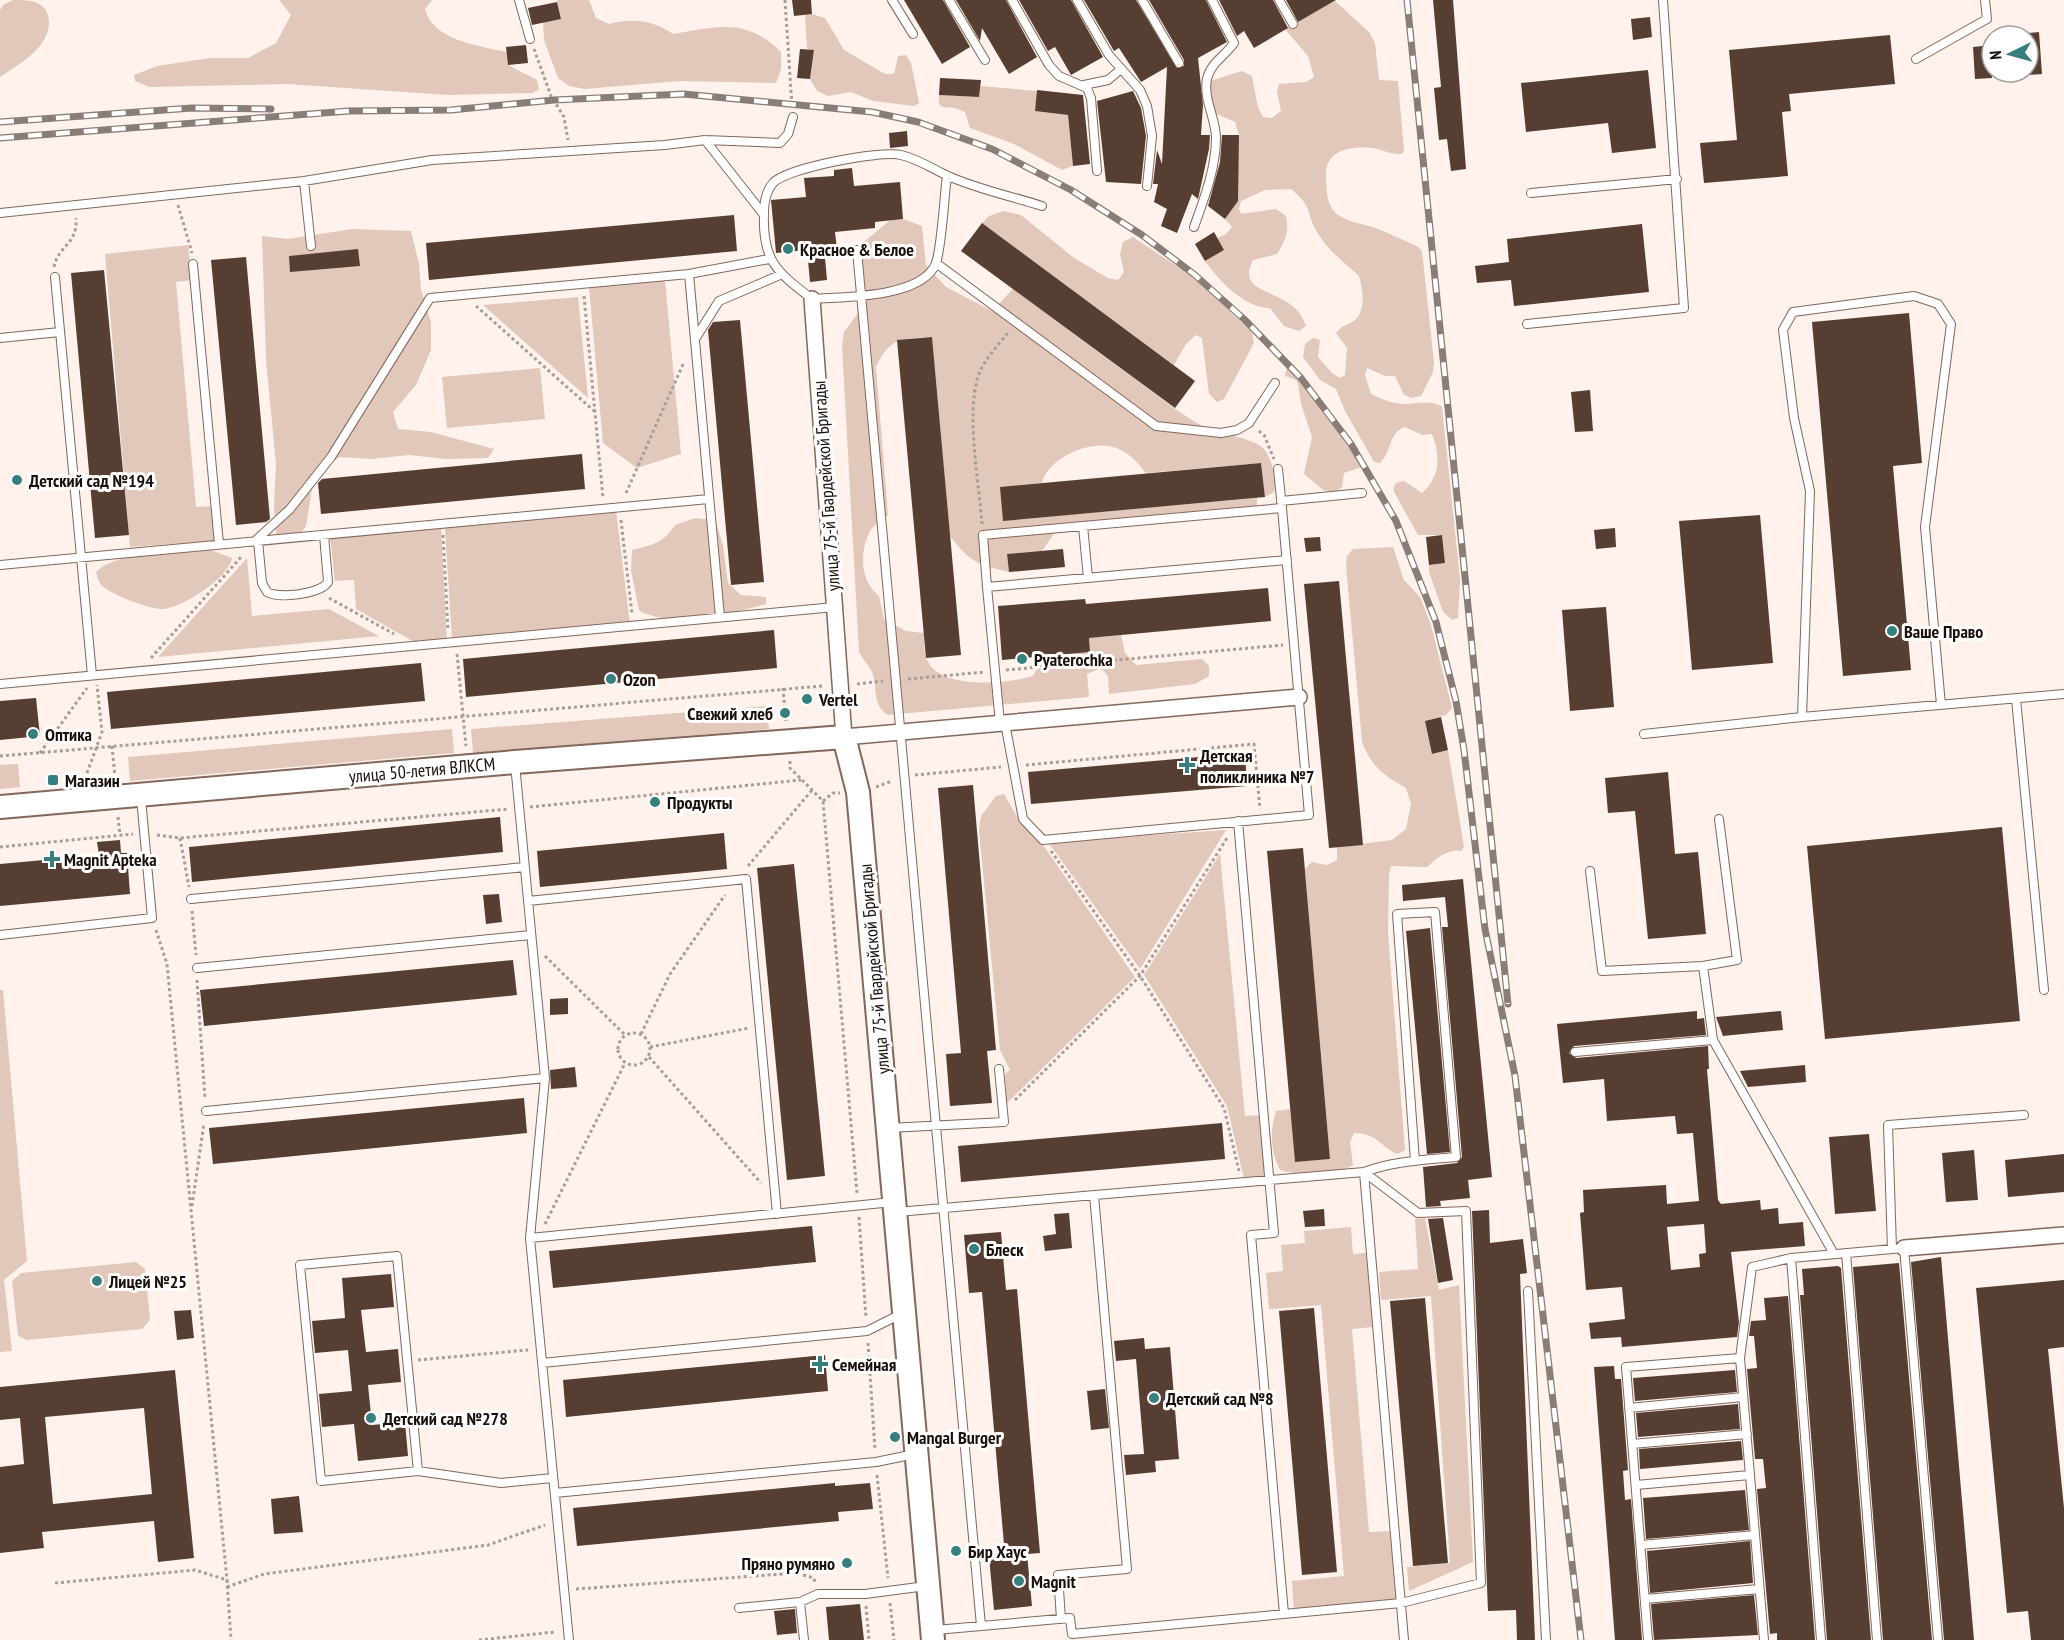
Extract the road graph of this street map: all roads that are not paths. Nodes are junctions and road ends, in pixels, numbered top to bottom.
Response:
1 (519, 0) edge
2 (892, 0) edge
3 (949, 0) edge
4 (1012, 0) edge
5 (1077, 0) edge
6 (1142, 0) edge
7 (1212, 0) edge
8 (1279, 0) edge
9 (1663, 0) edge
10 (1985, 0) edge
11 (1293, 24) dead end
12 (913, 34) dead end
13 (530, 39) road end
14 (1916, 59) dead end
15 (985, 60) dead end
16 (1179, 63) dead end
17 (1120, 70) junction
18 (1084, 86) junction
19 (793, 117) road end
20 (705, 140) junction
21 (1097, 171) dead end
22 (947, 176) junction
23 (1677, 179) junction
24 (304, 181) junction
25 (1147, 186) dead end
26 (1531, 193) dead end
27 (1042, 206) dead end
28 (0, 213) edge
29 (764, 215) junction
30 (1194, 227) dead end
31 (311, 246) dead end
32 (857, 250) dead end
33 (769, 259) junction
34 (936, 263) junction
35 (193, 264) road end
36 (688, 274) junction
37 (780, 275) junction
38 (55, 278) road end
39 (861, 296) junction
40 (812, 299) junction
41 (1527, 324) dead end
42 (60, 332) junction
43 (0, 338) edge
44 (694, 339) junction
45 (1275, 383) dead end
46 (1278, 469) road end
47 (1362, 493) dead end
48 (710, 499) junction
49 (1281, 505) junction
50 (1083, 526) junction
51 (324, 535) junction
52 (257, 541) junction
53 (219, 544) junction
54 (81, 557) junction
55 (1287, 560) junction
56 (0, 565) edge
57 (1088, 578) junction
58 (987, 587) junction
59 (835, 607) junction
60 (720, 617) junction
61 (94, 675) junction
62 (0, 684) edge
63 (2064, 694) edge
64 (1299, 697) junction
65 (2016, 699) junction
66 (1941, 705) junction
67 (1802, 717) junction
68 (1002, 723) junction
69 (900, 732) junction
70 (1644, 734) dead end
71 (844, 737) junction
72 (515, 762) junction
73 (140, 794) junction
74 (0, 807) edge
75 (1719, 819) dead end
76 (1238, 821) junction
77 (525, 867) junction
78 (1590, 871) dead end
79 (191, 899) road end
80 (528, 901) junction
81 (0, 936) edge
82 (532, 939) junction
83 (1703, 966) junction
84 (197, 968) road end
85 (2044, 990) dead end
86 (1713, 1040) junction
87 (1575, 1052) dead end
88 (999, 1069) dead end
89 (545, 1078) junction
90 (206, 1111) road end
91 (2024, 1115) dead end
92 (888, 1128) junction
93 (936, 1128) junction
94 (1414, 1161) junction
95 (1364, 1172) junction
96 (1269, 1180) junction
97 (1094, 1195) junction
98 (895, 1207) junction
99 (943, 1208) junction
100 (777, 1214) junction
101 (2064, 1235) edge
102 (530, 1238) junction
103 (1898, 1249) junction
104 (1846, 1253) junction
105 (1834, 1254) junction
106 (1791, 1258) junction
107 (1528, 1291) dead end
108 (904, 1313) junction
109 (1740, 1358) junction
110 (542, 1363) junction
111 (1743, 1397) junction
112 (1629, 1408) junction
113 (1747, 1434) junction
114 (1632, 1444) junction
115 (917, 1453) junction
116 (418, 1472) junction
117 (1750, 1475) junction
118 (553, 1478) junction
119 (1636, 1485) junction
120 (555, 1493) junction
121 (1755, 1535) junction
122 (1641, 1545) junction
123 (927, 1586) junction
124 (1760, 1588) junction
125 (1645, 1599) junction
126 (800, 1602) junction
127 (1401, 1603) junction
128 (739, 1608) dead end
129 (1284, 1614) junction
130 (1061, 1619) junction
131 (981, 1626) junction
132 (932, 1635) edge
133 (569, 1636) edge
134 (804, 1640) edge
135 (1404, 1640) edge
136 (1546, 1640) edge
137 (1648, 1640) edge
138 (1764, 1640) edge
139 (1821, 1640) edge
140 (1877, 1640) edge
141 (1938, 1640) edge

1 - 13 lane
2 - 12 lane
3 - 15 lane
4 - 18 lane
5 - 17 lane
6 - 16 lane
7 - 30 lane
8 - 11 lane
9 - 23 lane
10 - 14 lane
17 - 18 lane
17 - 25 lane
18 - 21 lane
19 - 20 lane
20 - 24 lane
20 - 29 lane
22 - 27 lane
22 - 29 lane
22 - 34 lane
23 - 26 lane
23 - 41 lane
24 - 28 lane
24 - 31 lane
29 - 33 lane
32 - 39 lane
33 - 36 lane
33 - 37 lane
34 - 39 lane
34 - 45 lane
35 - 53 lane
36 - 44 lane
36 - 52 lane
37 - 40 lane
37 - 44 lane
38 - 42 lane
39 - 40 lane
39 - 69 lane
40 - 59 street, улица 75-й Гвардейской Бригады
42 - 43 lane
42 - 54 lane
44 - 48 lane
46 - 49 lane
47 - 49 lane
48 - 51 lane
48 - 60 lane
49 - 50 lane
49 - 55 lane
50 - 57 lane
50 - 58 lane
51 - 52 lane
51 - 52 lane
52 - 53 lane
53 - 54 lane
54 - 56 lane
54 - 61 lane
55 - 57 lane
55 - 64 lane
57 - 58 lane
58 - 68 lane
59 - 60 lane
59 - 71 street, улица 75-й Гвардейской Бригады
60 - 61 lane
61 - 62 lane
63 - 65 lane
64 - 68 street
64 - 76 lane
65 - 66 lane
65 - 85 lane
66 - 67 lane
66 - 67 lane
67 - 70 lane
68 - 69 street
68 - 76 lane
69 - 71 street
69 - 93 lane
71 - 72 main road, улица 50-летия ВЛКСМ
71 - 92 main road, улица 75-й Гвардейской Бригады
72 - 73 main road, улица 50-летия ВЛКСМ
72 - 77 lane
73 - 74 main road, улица 50-летия ВЛКСМ
73 - 81 lane
75 - 83 lane
76 - 96 lane
77 - 79 lane
77 - 80 lane
78 - 83 lane
80 - 82 lane
80 - 100 lane
82 - 84 lane
82 - 89 lane
83 - 86 lane
86 - 87 lane
86 - 105 lane
88 - 93 lane
89 - 90 lane
89 - 102 lane
91 - 103 lane
92 - 93 lane
92 - 98 main road, улица 75-й Гвардейской Бригады
93 - 99 lane
94 - 94 lane
94 - 95 lane
95 - 96 lane
95 - 127 lane
95 - 127 lane
96 - 97 lane
96 - 129 lane
97 - 99 lane
97 - 130 lane
98 - 99 lane
98 - 100 lane
98 - 108 main road, улица 75-й Гвардейской Бригады
99 - 131 lane
100 - 102 lane
101 - 103 street
102 - 110 lane
103 - 104 lane
103 - 141 lane
104 - 105 lane
104 - 140 lane
105 - 106 lane
106 - 109 lane
106 - 139 lane
107 - 136 lane
108 - 110 lane
108 - 115 main road, улица 75-й Гвардейской Бригады
109 - 111 lane
109 - 112 lane
110 - 118 lane
111 - 112 lane
111 - 113 lane
112 - 114 lane
113 - 114 lane
113 - 117 lane
114 - 119 lane
115 - 120 lane
115 - 123 main road, улица 75-й Гвардейской Бригады
116 - 116 lane
116 - 118 lane
117 - 119 lane
117 - 121 lane
118 - 120 lane
119 - 122 lane
120 - 133 lane
121 - 122 lane
121 - 124 lane
122 - 125 lane
123 - 126 lane
123 - 132 main road, улица 75-й Гвардейской Бригады
124 - 125 lane
124 - 138 lane
125 - 137 lane
126 - 128 lane
126 - 134 lane
127 - 129 lane
127 - 135 lane
129 - 130 lane
130 - 131 lane
131 - 132 lane

